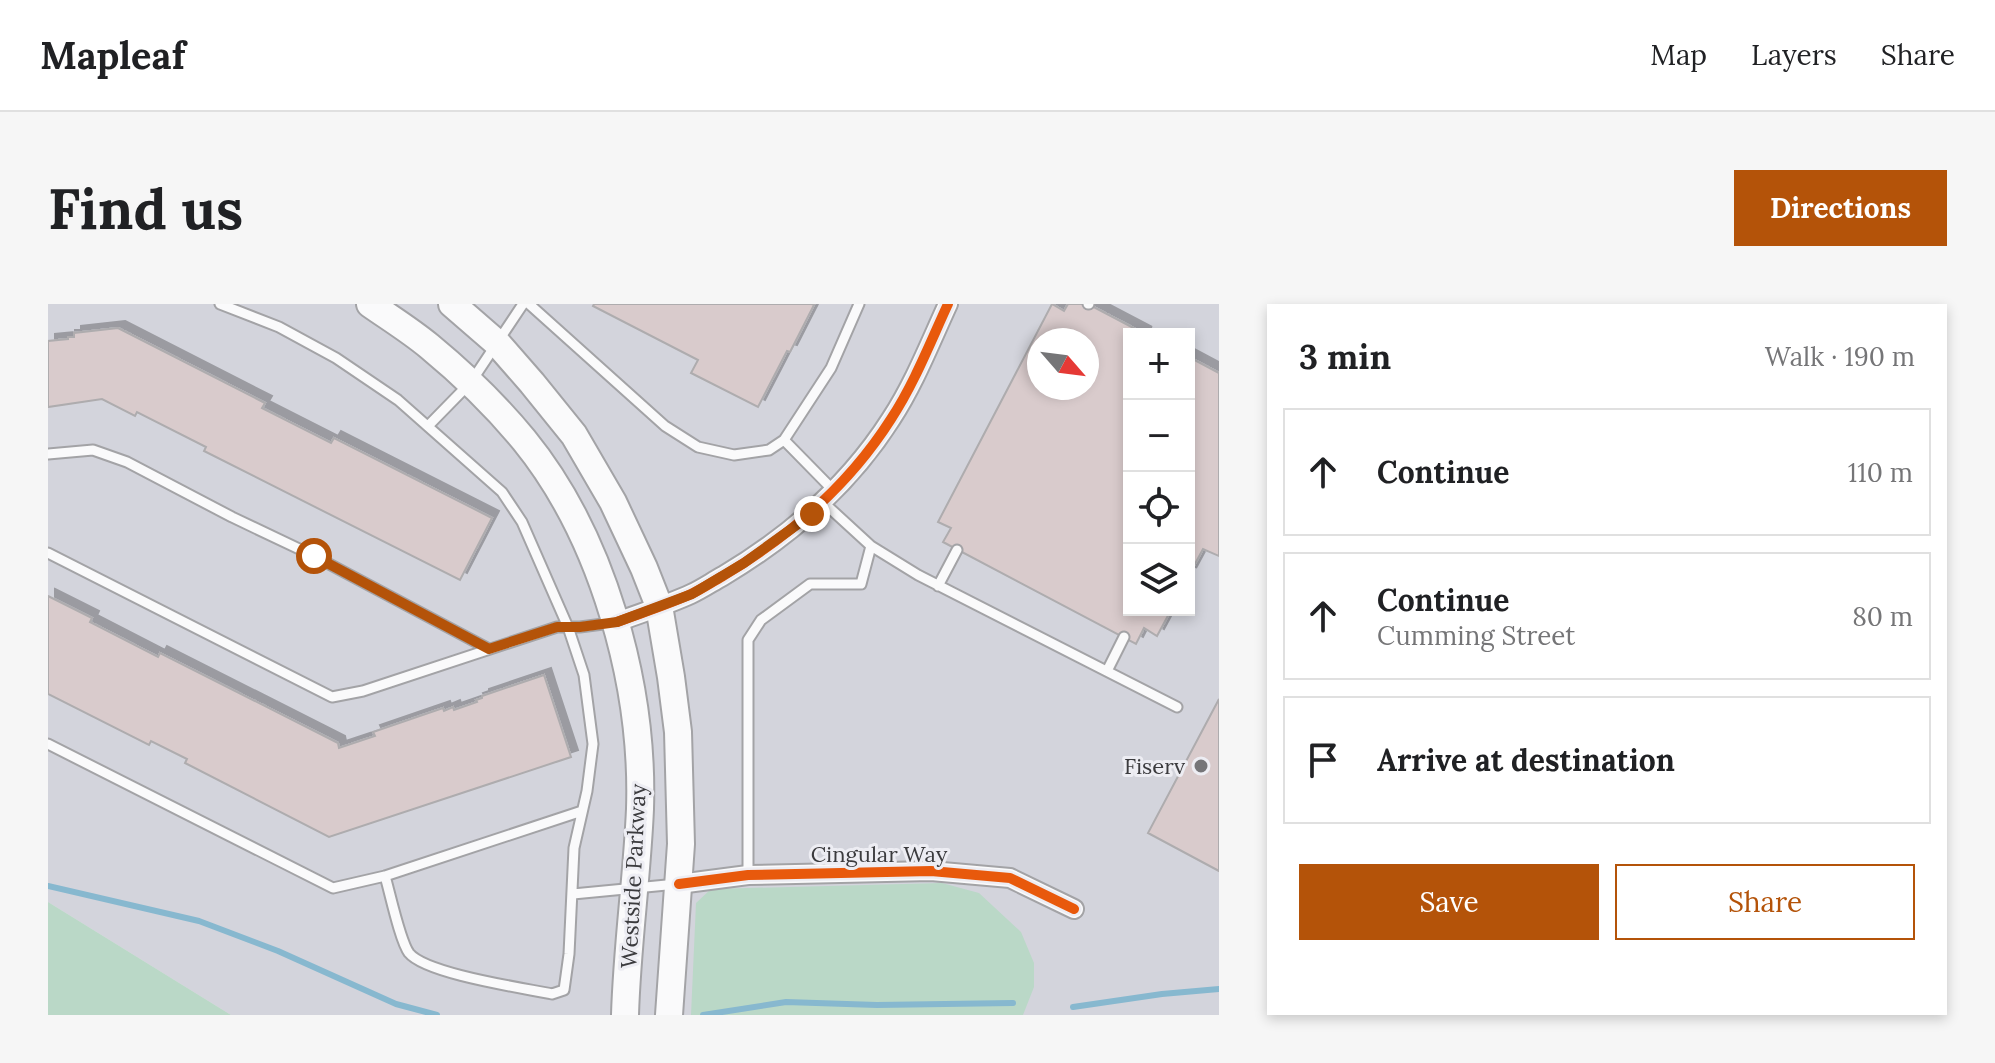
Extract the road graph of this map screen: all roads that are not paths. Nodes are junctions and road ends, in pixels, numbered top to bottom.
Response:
1 (220, 304) edge
2 (370, 304) edge
3 (452, 304) edge
4 (526, 304) edge
5 (859, 304) edge
6 (948, 304) edge
7 (497, 343) junction
8 (471, 382) junction
9 (428, 426) junction
10 (784, 440) junction
11 (48, 454) edge
12 (829, 497) junction
13 (871, 546) junction
14 (957, 550) dead end
15 (48, 553) edge
16 (938, 586) junction
17 (659, 606) junction
18 (617, 622) junction
19 (568, 627) junction
20 (1124, 637) dead end
21 (489, 649) junction
22 (1107, 671) junction
23 (1177, 707) dead end
24 (48, 744) edge
25 (582, 811) junction
26 (748, 875) junction
27 (385, 876) junction
28 (679, 884) junction
29 (634, 889) junction
30 (573, 894) junction
31 (1074, 909) dead end
32 (625, 1015) edge
33 (669, 1015) edge

1 - 9 lane
2 - 8 main road, Westside Parkway
3 - 7 main road, Westside Parkway
4 - 7 lane
4 - 10 lane
5 - 10 lane
6 - 12 street
7 - 8 lane
7 - 17 main road, Westside Parkway
8 - 9 lane
8 - 18 main road, Westside Parkway
9 - 19 lane
10 - 12 lane
11 - 21 lane
12 - 13 lane
12 - 17 street
13 - 16 lane
13 - 26 lane
14 - 16 lane
15 - 21 lane
16 - 22 lane
17 - 18 street
17 - 28 main road, Westside Parkway
18 - 19 lane
18 - 29 main road, Westside Parkway
19 - 21 lane
19 - 25 lane
20 - 22 lane
22 - 23 lane
24 - 27 lane
25 - 27 lane
25 - 30 lane
26 - 28 street, Cingular Way
26 - 31 street, Cingular Way
27 - 30 lane
28 - 29 lane
28 - 33 main road, Westside Parkway
29 - 30 lane
29 - 32 main road, Westside Parkway

